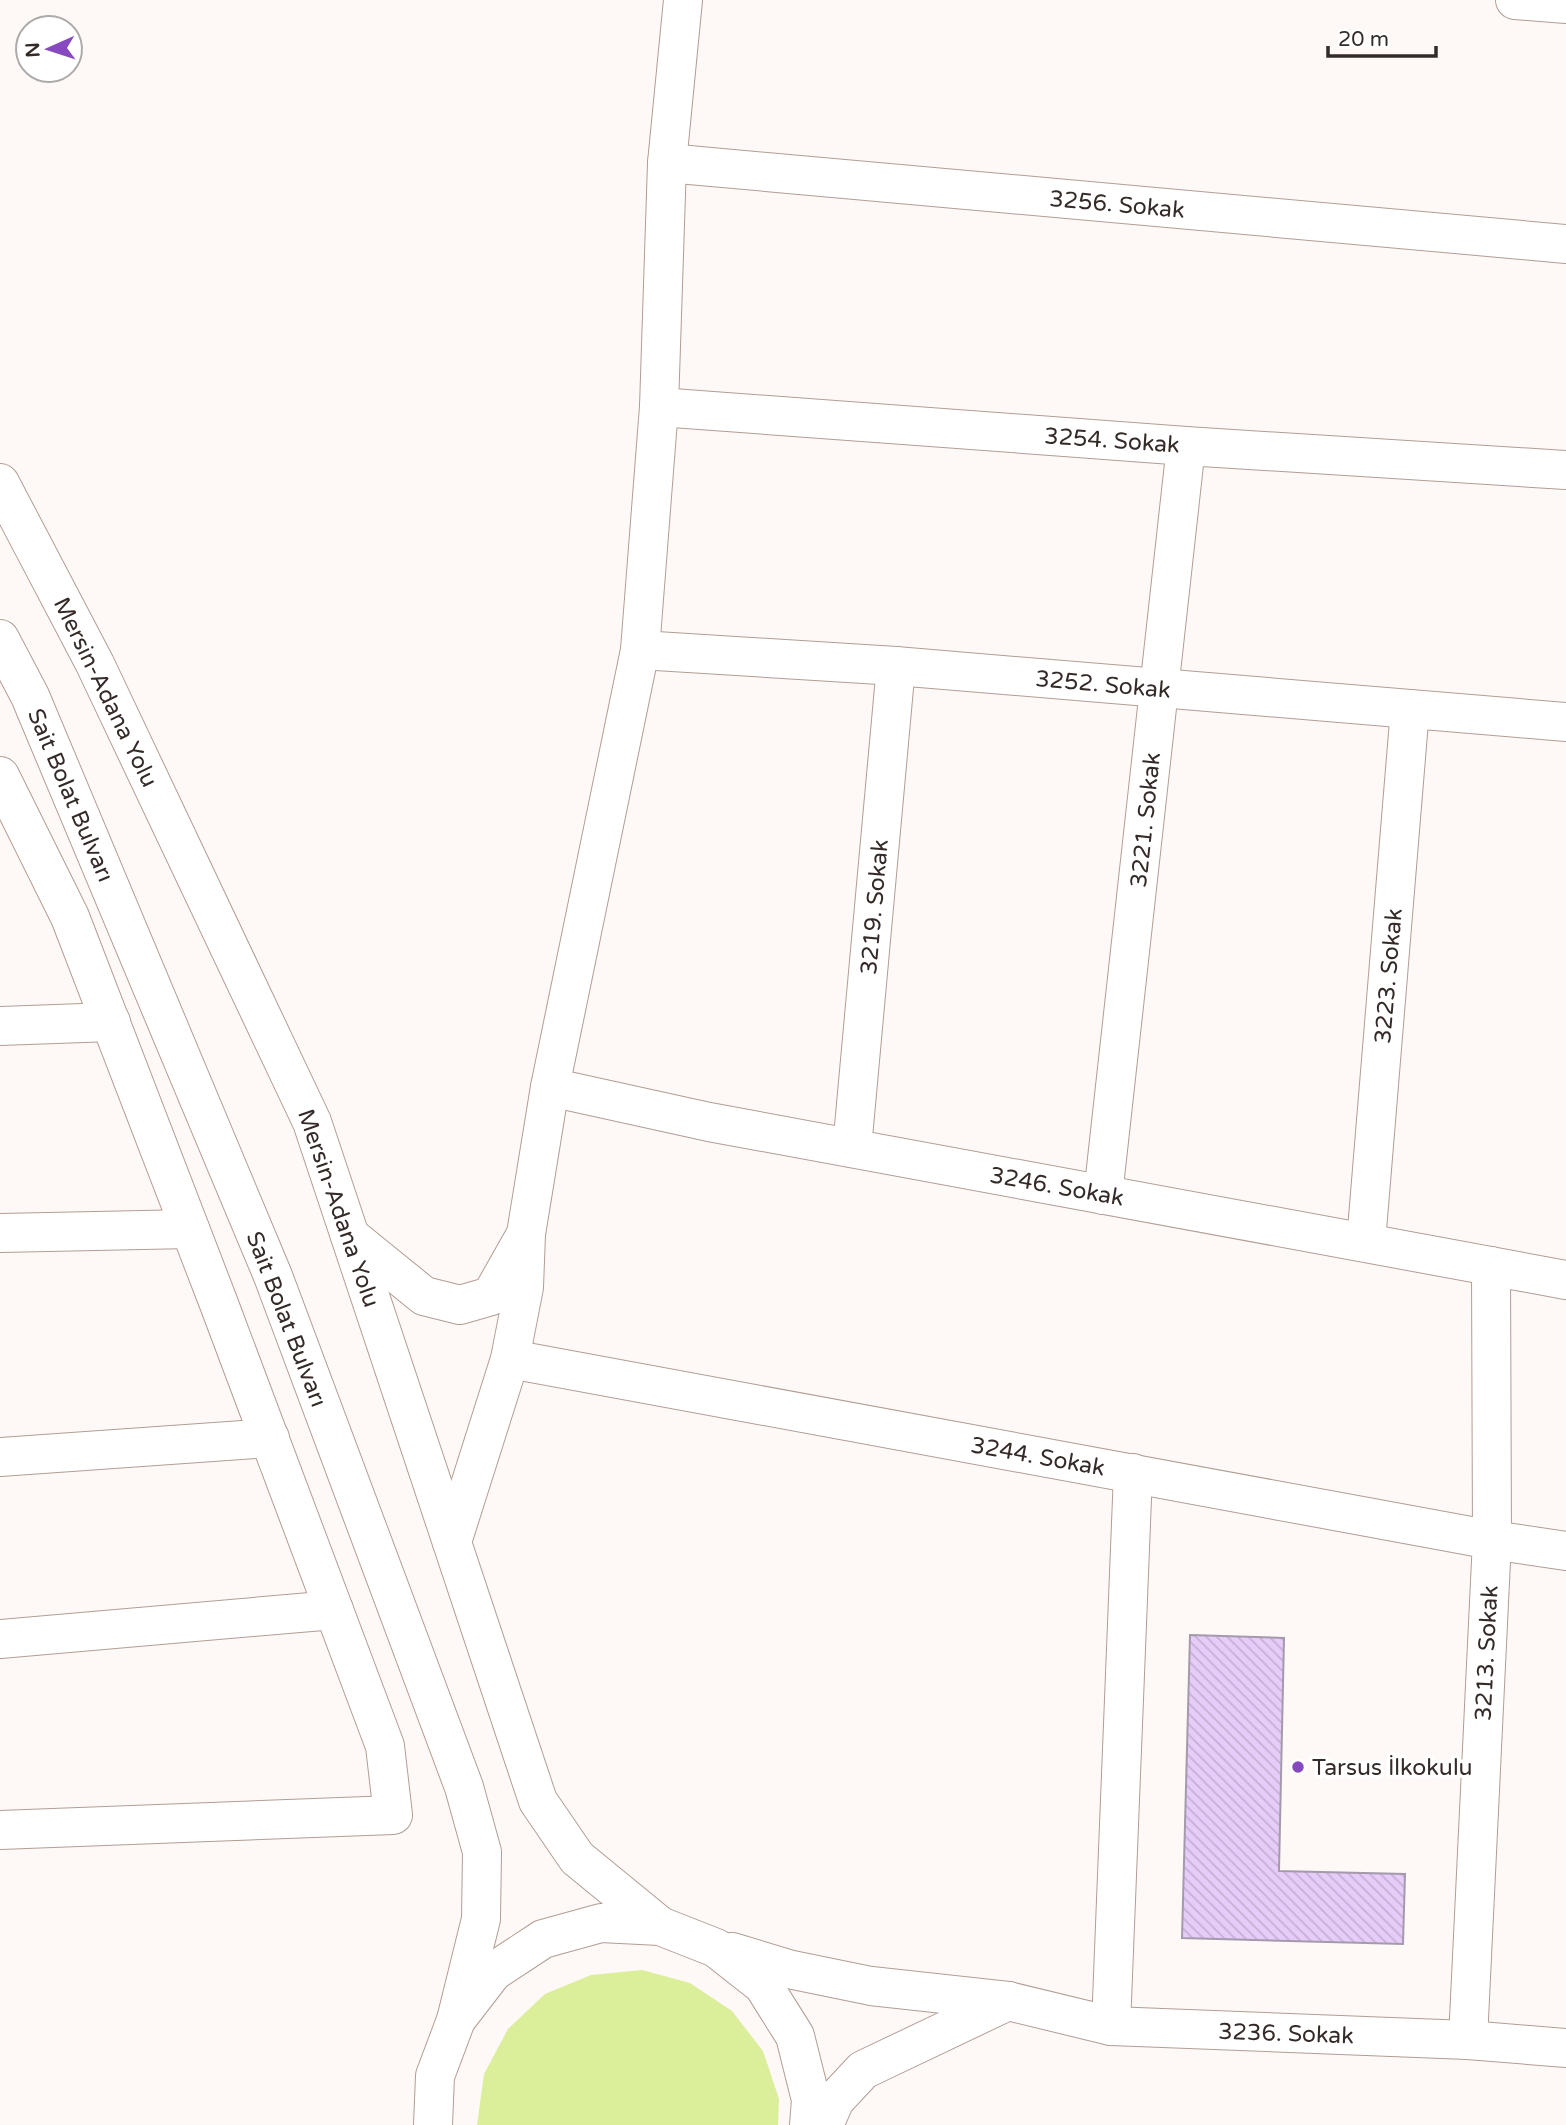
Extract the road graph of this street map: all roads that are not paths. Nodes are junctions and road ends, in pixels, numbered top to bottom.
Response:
1 (683, 0) edge
2 (1515, 0) edge
3 (1566, 4) edge
4 (667, 163) junction
5 (1566, 244) edge
6 (659, 407) junction
7 (1186, 446) junction
8 (1566, 470) edge
9 (0, 483) edge
10 (0, 639) edge
11 (640, 650) junction
12 (896, 666) junction
13 (1160, 688) junction
14 (1410, 709) junction
15 (1566, 722) edge
16 (0, 776) edge
17 (12, 824) edge
18 (111, 1022) junction
19 (0, 1026) edge
20 (550, 1087) junction
21 (852, 1149) junction
22 (1103, 1195) junction
23 (190, 1229) junction
24 (0, 1233) edge
25 (526, 1234) junction
26 (350, 1236) junction
27 (1366, 1242) junction
28 (1491, 1266) junction
29 (1566, 1280) edge
30 (510, 1359) junction
31 (270, 1438) junction
32 (0, 1457) edge
33 (1133, 1474) junction
34 (1492, 1540) junction
35 (452, 1542) junction
36 (1566, 1550) edge
37 (334, 1610) junction
38 (0, 1639) edge
39 (0, 1830) edge
40 (660, 1926) junction
41 (716, 1948) junction
42 (1009, 2001) junction
43 (456, 2020) junction
44 (1111, 2026) junction
45 (1468, 2040) junction
46 (1566, 2049) edge
47 (435, 2076) junction
48 (412, 2125) edge
49 (433, 2125) edge
50 (808, 2125) edge
51 (824, 2125) edge

1 - 4 main road
2 - 3 main road
4 - 5 main road, 3256. Sokak
4 - 6 main road
6 - 7 main road, 3254. Sokak
6 - 11 main road
7 - 8 main road, 3254. Sokak
7 - 13 main road, 3221. Sokak
9 - 26 main road, Mersin-Adana Yolu
10 - 43 main road, Sait Bolat Bulvarı
11 - 12 main road, 3252. Sokak
11 - 20 main road
12 - 13 main road, 3252. Sokak
12 - 21 main road, 3219. Sokak
13 - 14 main road, 3252. Sokak
13 - 22 main road, 3221. Sokak
14 - 15 main road, 3252. Sokak
14 - 27 main road, 3223. Sokak
16 - 17 main road
17 - 18 main road
18 - 19 main road
18 - 23 main road
20 - 21 main road, 3246. Sokak
20 - 25 main road
21 - 22 main road, 3246. Sokak
22 - 27 main road, 3246. Sokak
23 - 24 main road
23 - 31 main road
25 - 26 main road
25 - 30 main road
26 - 35 main road, Mersin-Adana Yolu
27 - 28 main road, 3246. Sokak
28 - 29 main road, 3246. Sokak
28 - 34 main road, 3213. Sokak
30 - 33 main road, 3244. Sokak
30 - 35 main road
31 - 32 main road
31 - 37 main road
33 - 34 main road, 3244. Sokak
33 - 44 main road
34 - 36 main road, 3244. Sokak
34 - 45 main road, 3213. Sokak
35 - 40 main road, Mersin-Adana Yolu
37 - 38 main road
37 - 39 main road
40 - 41 main road
40 - 43 main road
41 - 42 main road, 3236. Sokak
41 - 50 main road
42 - 44 main road, 3236. Sokak
42 - 51 main road
43 - 47 main road
44 - 45 main road, 3236. Sokak
45 - 46 main road, 3236. Sokak
47 - 48 main road
47 - 49 main road

